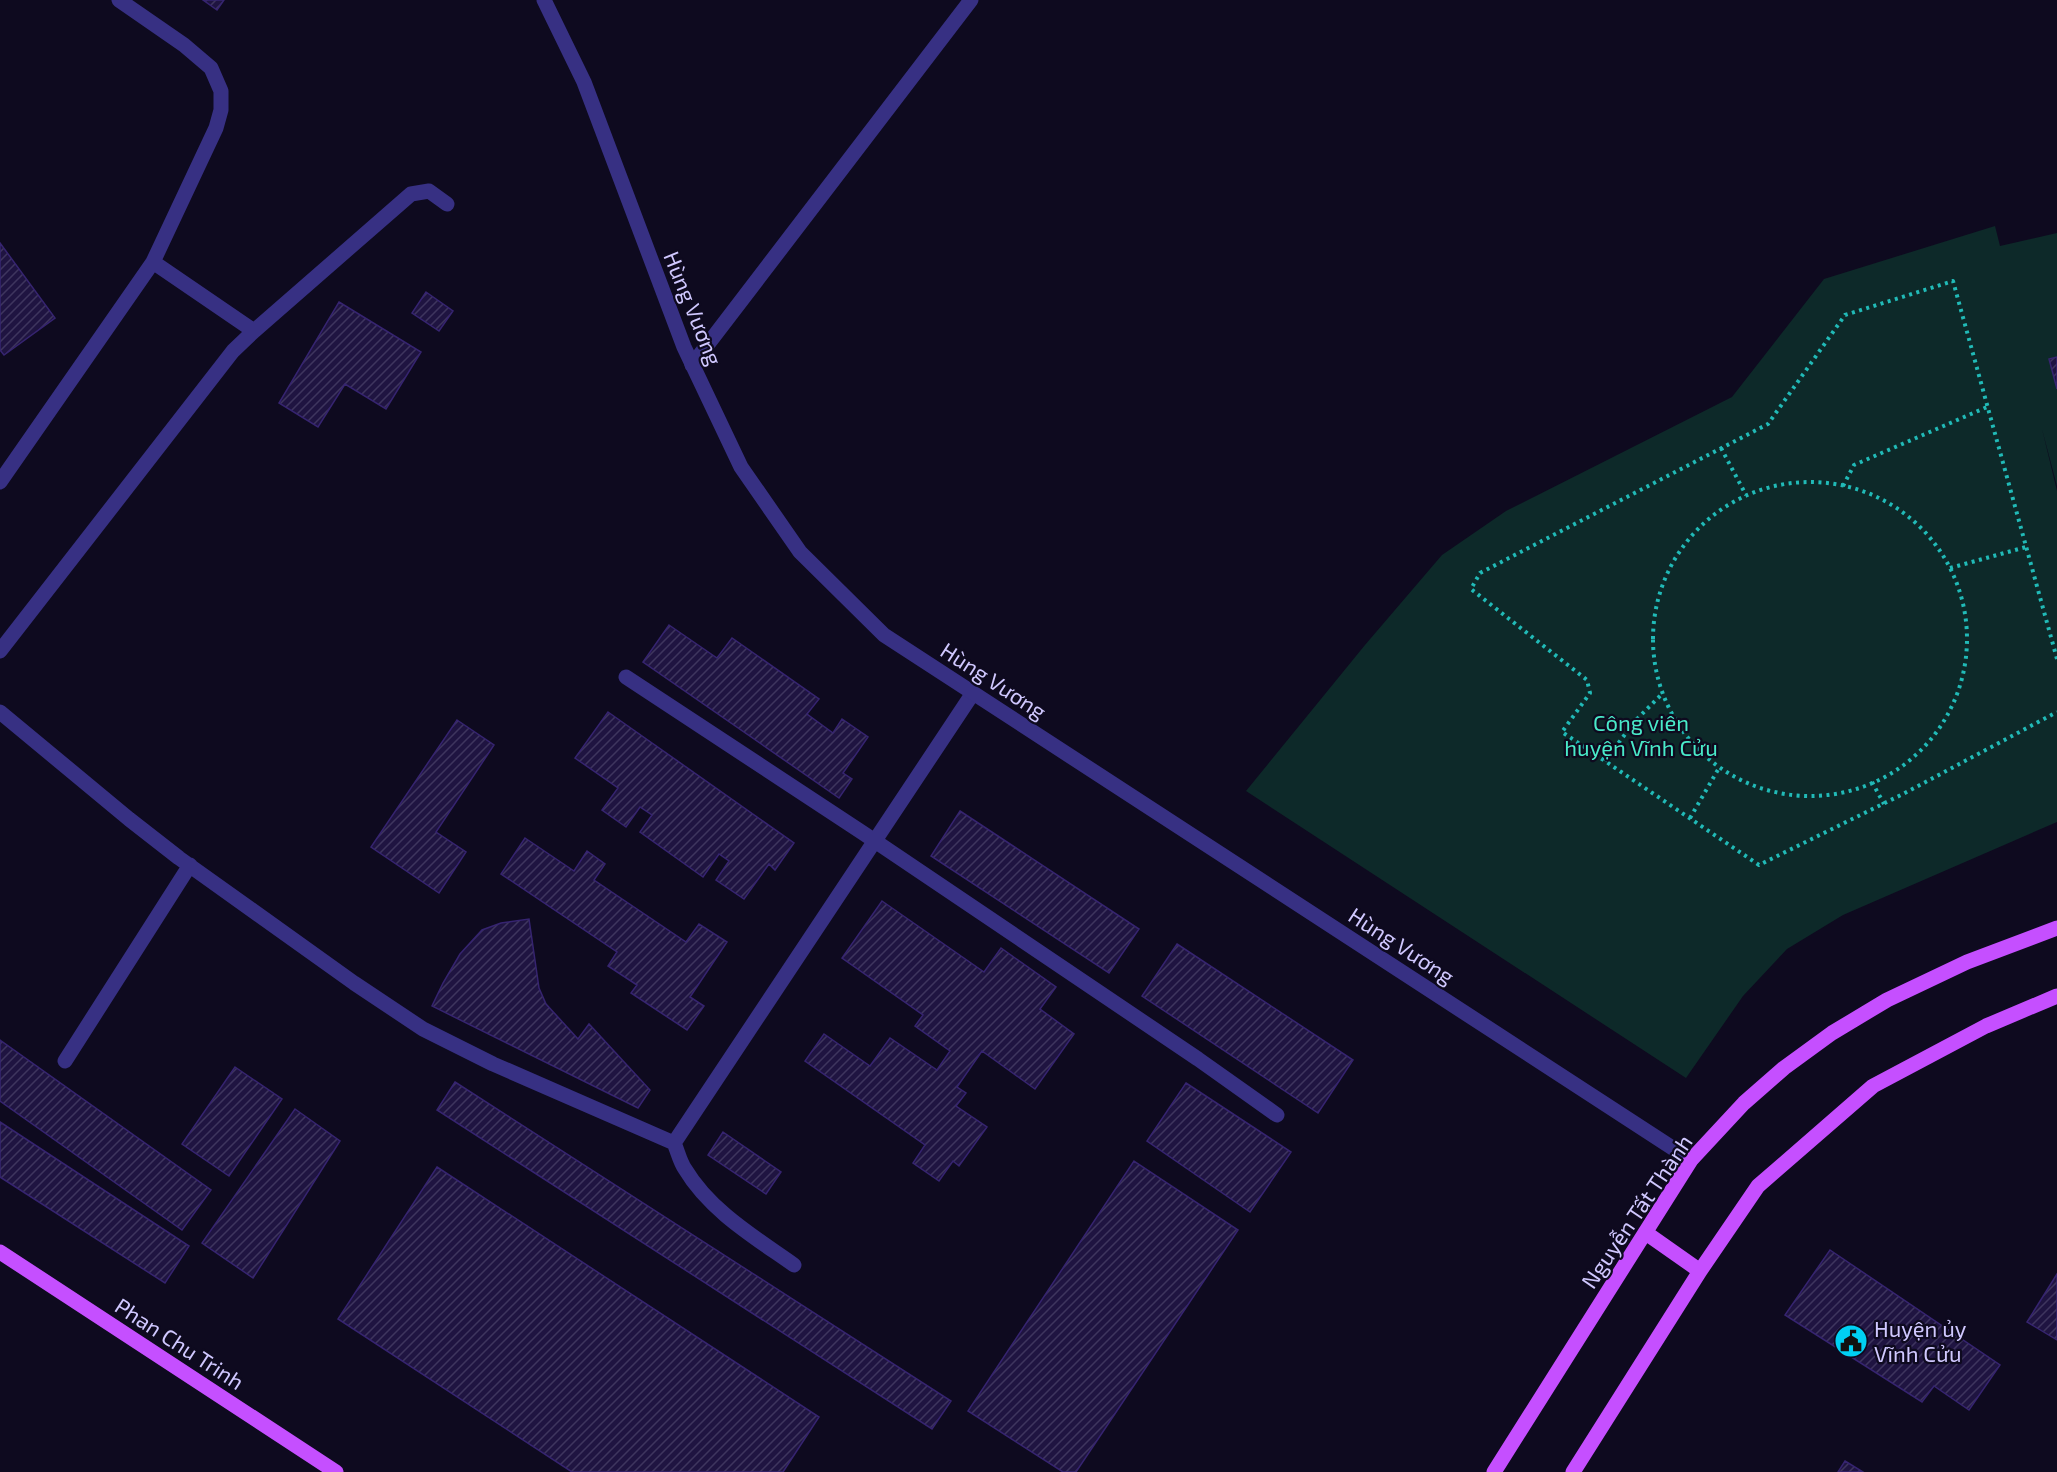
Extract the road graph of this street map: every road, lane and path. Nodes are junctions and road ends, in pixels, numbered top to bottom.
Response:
1 (119, 0) edge
2 (544, 0) edge
3 (971, 0) edge
4 (447, 204) dead end
5 (153, 262) junction
6 (254, 331) junction
7 (692, 365) junction
8 (1987, 407) junction
9 (1721, 448) junction
10 (0, 482) edge
11 (1843, 486) junction
12 (1746, 495) junction
13 (2026, 547) junction
14 (1950, 568) junction
15 (0, 651) edge
16 (2057, 659) edge
17 (626, 677) dead end
18 (973, 693) junction
19 (1662, 694) junction
20 (0, 712) edge
21 (2057, 712) edge
22 (1605, 761) junction
23 (1719, 768) junction
24 (1872, 782) junction
25 (1884, 804) junction
26 (1690, 818) junction
27 (875, 841) junction
28 (190, 865) junction
29 (2057, 928) edge
30 (2057, 996) edge
31 (65, 1061) dead end
32 (1277, 1116) dead end
33 (674, 1143) junction
34 (1691, 1160) junction
35 (1646, 1233) junction
36 (0, 1252) edge
37 (794, 1265) dead end
38 (1700, 1271) junction
39 (336, 1472) edge
40 (1494, 1472) edge
41 (1573, 1472) edge

1 - 5 street
2 - 7 street, Hùng Vương
3 - 7 street
4 - 6 street
5 - 6 street
5 - 10 street
6 - 15 street
7 - 18 street, Hùng Vương
8 - 9 path
8 - 11 path
8 - 13 path
9 - 12 path
9 - 22 path
11 - 12 path
11 - 14 path
12 - 19 path
13 - 14 path
13 - 16 path
14 - 24 path
17 - 27 street
18 - 27 street
18 - 34 street, Hùng Vương
19 - 22 path
19 - 23 path
20 - 28 street
21 - 25 path
22 - 26 path
23 - 24 path
23 - 26 path
24 - 25 path
25 - 26 path
27 - 32 street
27 - 33 street
28 - 31 street
28 - 33 street
29 - 34 main road, Nguyễn Tất Thành
30 - 38 main road
33 - 37 street
34 - 35 main road, Nguyễn Tất Thành
35 - 38 main road
35 - 40 main road, Nguyễn Tất Thành
36 - 39 main road, Phan Chu Trinh
38 - 41 main road

